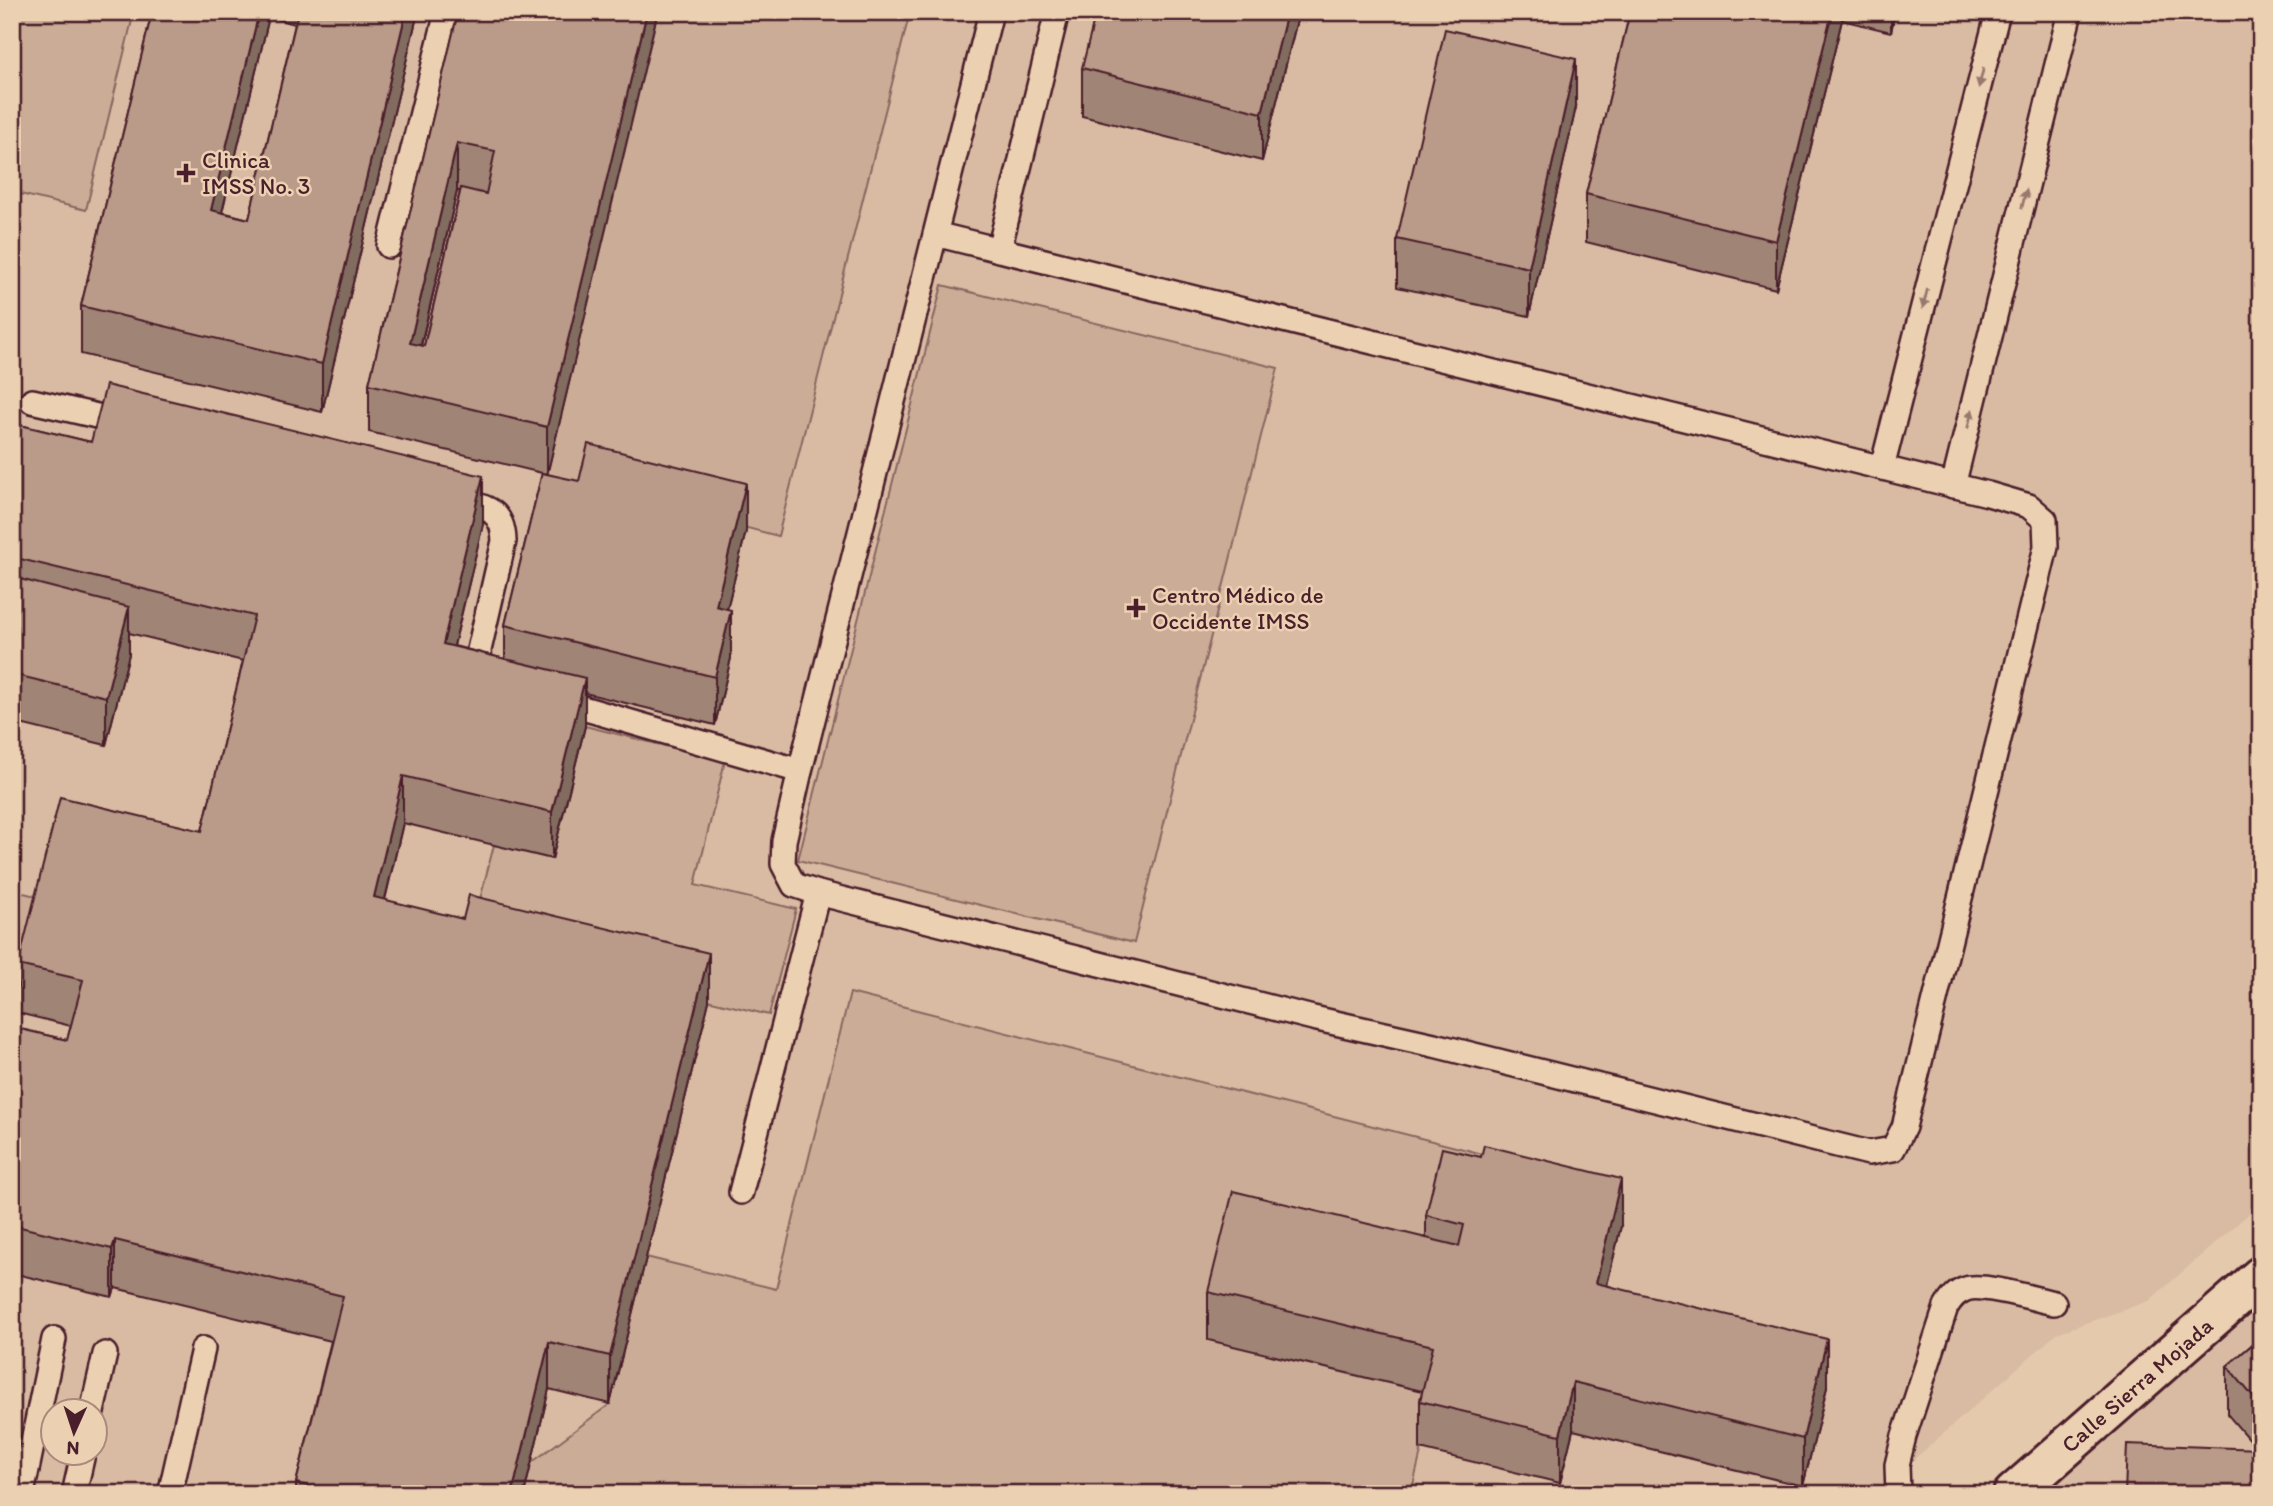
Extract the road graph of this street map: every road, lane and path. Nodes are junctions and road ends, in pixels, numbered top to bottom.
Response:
1 (447, 12) edge
2 (991, 12) edge
3 (1057, 12) edge
4 (1998, 12) edge
5 (2070, 12) edge
6 (935, 234) junction
7 (389, 246) dead end
8 (999, 250) junction
9 (32, 401) dead end
10 (152, 429) edge
11 (1882, 468) junction
12 (1953, 486) junction
13 (430, 494) edge
14 (512, 688) edge
15 (538, 695) edge
16 (800, 771) junction
17 (818, 893) junction
18 (741, 1192) dead end
19 (2261, 1276) edge
20 (2054, 1303) dead end
21 (54, 1339) dead end
22 (203, 1349) dead end
23 (105, 1354) dead end
24 (95, 1398) edge
25 (80, 1468) edge
26 (22, 1494) edge
27 (74, 1494) edge
28 (170, 1494) edge
29 (1898, 1494) edge
30 (2013, 1494) edge

1 - 7 lane
2 - 6 lane
3 - 8 lane
4 -> 11 lane
12 -> 5 lane
6 - 8 lane
6 - 16 lane
8 - 11 lane
9 - 10 lane
11 - 12 lane
12 - 17 lane
13 - 14 lane
15 - 16 lane
16 - 17 lane
17 - 18 lane
19 - 30 street, Calle Sierra Mojada
20 - 29 lane
21 - 26 lane
22 - 28 lane
23 - 24 lane
25 - 27 lane

